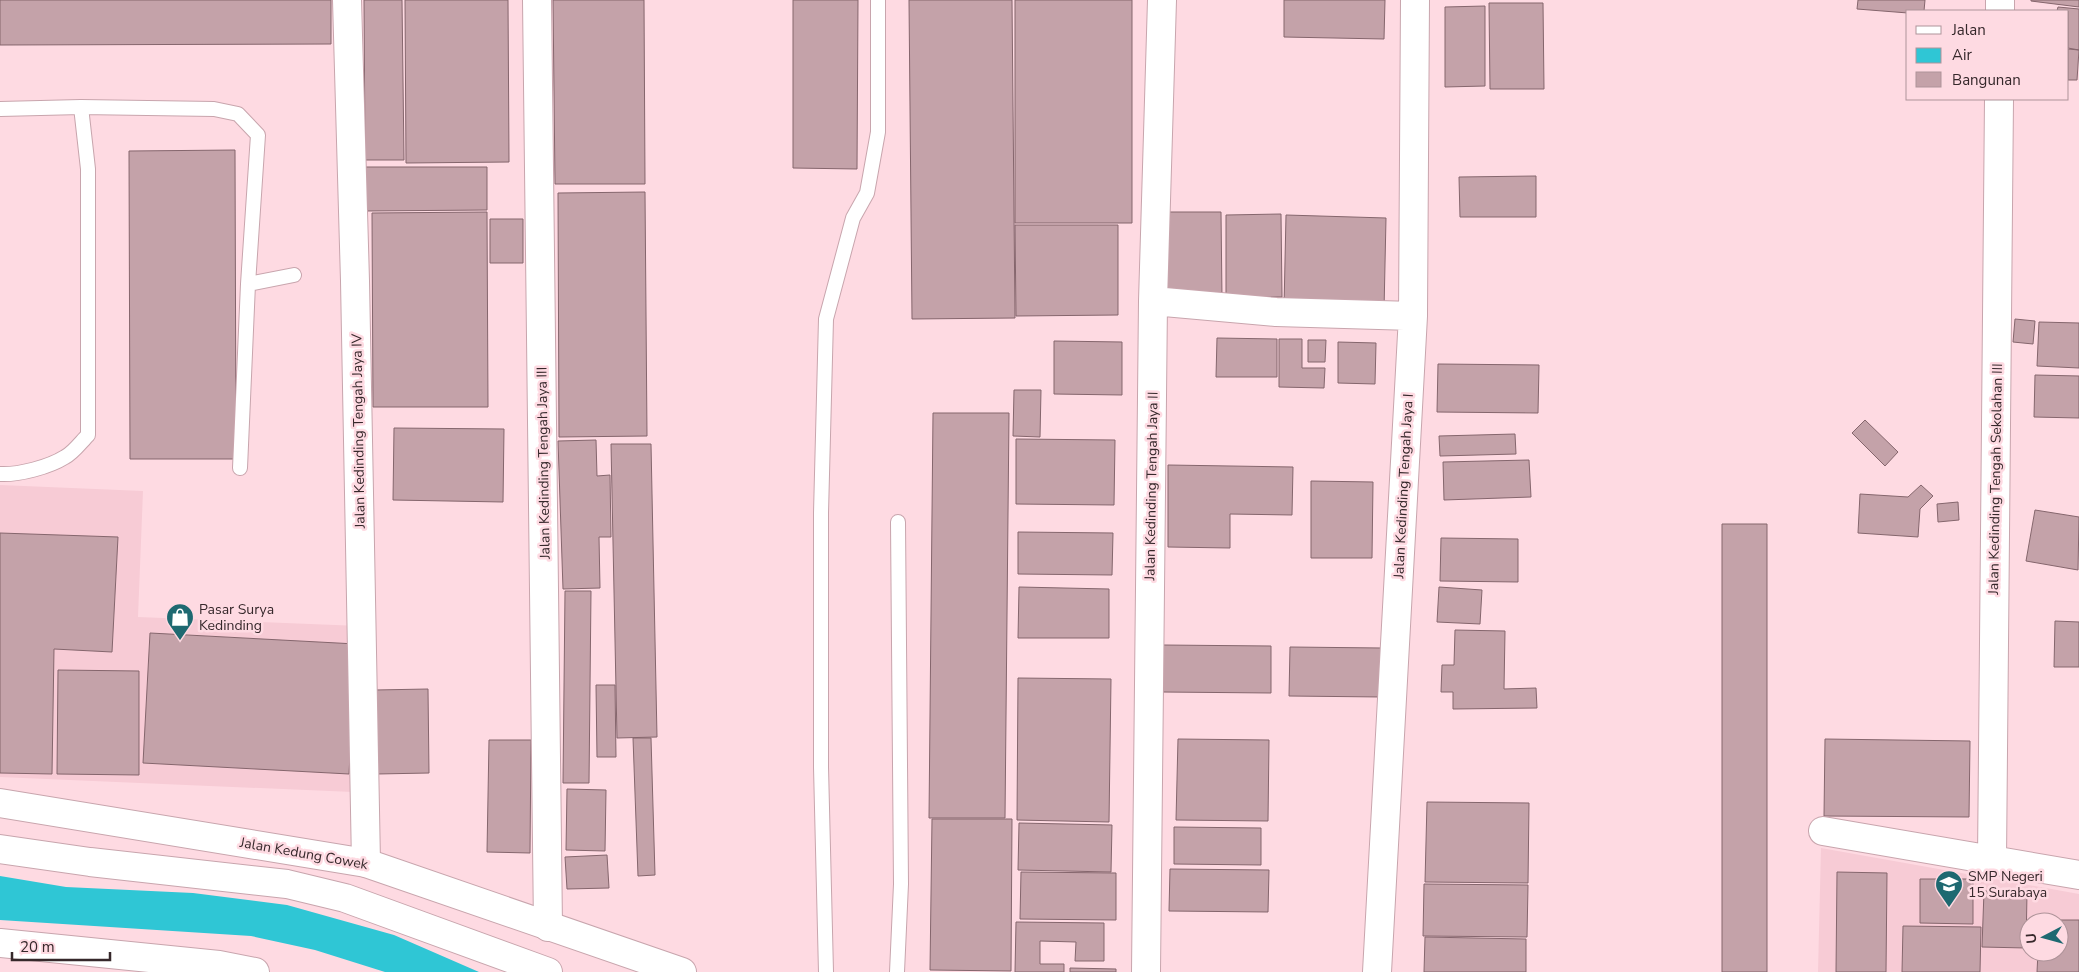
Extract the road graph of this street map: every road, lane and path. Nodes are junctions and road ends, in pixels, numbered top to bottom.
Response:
1 (347, 0) edge
2 (537, 0) edge
3 (878, 0) edge
4 (1162, 0) edge
5 (1415, 0) edge
6 (1999, 100) edge
7 (81, 107) junction
8 (0, 109) edge
9 (294, 275) dead end
10 (248, 284) junction
11 (1153, 300) junction
12 (1413, 316) junction
13 (240, 468) dead end
14 (0, 474) edge
15 (898, 522) dead end
16 (0, 804) edge
17 (1823, 831) dead end
18 (0, 849) edge
19 (1992, 860) junction
20 (366, 863) junction
21 (2079, 875) edge
22 (548, 927) junction
23 (0, 943) edge
24 (255, 972) edge
25 (548, 972) edge
26 (682, 972) edge
27 (826, 972) edge
28 (897, 972) edge
29 (1146, 972) edge
30 (1377, 972) edge

1 - 20 main road, Jalan Kedinding Tengah Jaya IV
2 - 22 main road, Jalan Kedinding Tengah Jaya III
3 - 27 lane
4 - 11 main road, Jalan Kedinding Tengah Jaya II
5 - 12 main road, Jalan Kedinding Tengah Jaya I
6 - 19 main road, Jalan Kedinding Tengah Sekolahan III
7 - 8 lane
7 - 10 lane
7 - 14 lane
9 - 10 lane
10 - 13 lane
11 - 12 main road
11 - 29 main road, Jalan Kedinding Tengah Jaya II
12 - 30 main road, Jalan Kedinding Tengah Jaya I
15 - 28 lane
16 - 20 main road, Jalan Kedung Cowek
17 - 19 main road
18 - 25 main road
19 - 21 main road
20 - 22 main road, Jalan Kedung Cowek
22 - 26 main road, Jalan Kedung Cowek
23 - 24 main road

